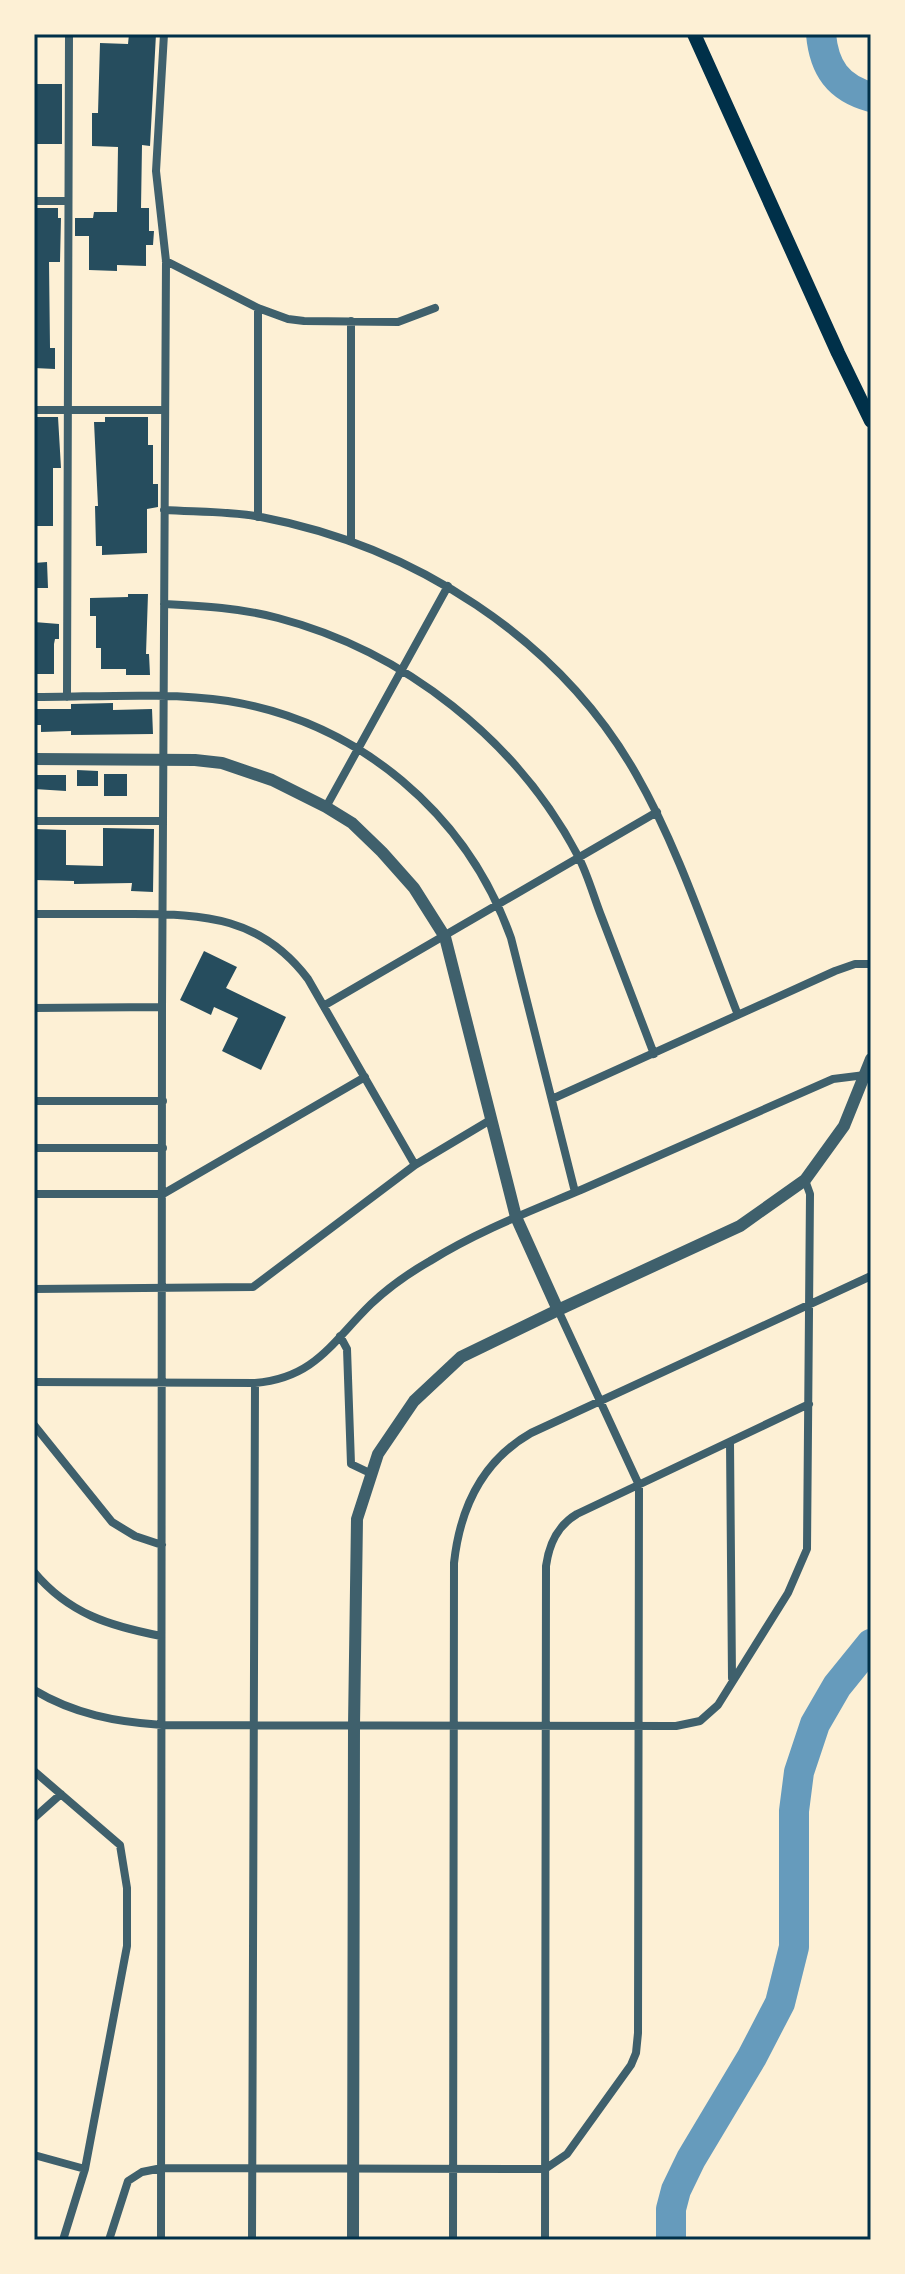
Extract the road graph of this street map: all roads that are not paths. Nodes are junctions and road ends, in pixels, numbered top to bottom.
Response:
1 (69, 34) edge
2 (164, 34) edge
3 (694, 34) edge
4 (34, 201) edge
5 (68, 201) junction
6 (166, 261) junction
7 (258, 308) junction
8 (435, 308) dead end
9 (351, 321) junction
10 (34, 410) edge
11 (68, 410) junction
12 (164, 410) junction
13 (871, 421) edge
14 (164, 510) junction
15 (258, 517) junction
16 (351, 541) junction
17 (448, 586) junction
18 (164, 604) junction
19 (401, 669) junction
20 (34, 697) edge
21 (67, 697) junction
22 (164, 698) junction
23 (358, 749) junction
24 (34, 759) edge
25 (164, 759) junction
26 (326, 807) junction
27 (657, 812) junction
28 (34, 821) edge
29 (163, 821) junction
30 (579, 857) junction
31 (499, 905) junction
32 (34, 914) edge
33 (163, 914) junction
34 (445, 937) junction
35 (871, 964) edge
36 (325, 1005) junction
37 (162, 1007) junction
38 (34, 1008) edge
39 (738, 1015) junction
40 (654, 1054) junction
41 (871, 1059) edge
42 (865, 1075) junction
43 (365, 1077) junction
44 (552, 1099) junction
45 (34, 1101) edge
46 (163, 1101) junction
47 (492, 1119) junction
48 (34, 1148) edge
49 (163, 1148) junction
50 (415, 1165) junction
51 (805, 1180) junction
52 (575, 1192) junction
53 (34, 1194) edge
54 (163, 1194) junction
55 (516, 1217) junction
56 (871, 1276) edge
57 (34, 1289) edge
58 (163, 1289) junction
59 (809, 1304) junction
60 (558, 1310) junction
61 (340, 1336) junction
62 (162, 1381) junction
63 (34, 1382) edge
64 (255, 1383) junction
65 (601, 1400) junction
66 (809, 1404) junction
67 (34, 1425) edge
68 (730, 1442) junction
69 (372, 1474) junction
70 (639, 1485) junction
71 (162, 1545) junction
72 (34, 1572) edge
73 (161, 1636) junction
74 (733, 1681) junction
75 (34, 1690) edge
76 (162, 1725) junction
77 (254, 1725) junction
78 (455, 1725) junction
79 (639, 1725) junction
80 (354, 1726) junction
81 (547, 1726) junction
82 (34, 1771) edge
83 (61, 1794) junction
84 (34, 1818) edge
85 (34, 2155) edge
86 (162, 2168) junction
87 (252, 2168) junction
88 (353, 2168) junction
89 (85, 2169) junction
90 (453, 2169) junction
91 (545, 2169) junction
92 (63, 2240) edge
93 (109, 2240) edge
94 (161, 2240) edge
95 (252, 2240) edge
96 (353, 2240) edge
97 (453, 2240) edge
98 (545, 2240) edge

1 - 5 street
2 - 6 street
3 - 13 main road
4 - 5 street
5 - 11 street
6 - 7 street
6 - 12 street
7 - 9 street
7 - 15 street
8 - 9 street
9 - 16 street
10 - 11 street
11 - 12 street
11 - 21 street
12 - 14 street
14 - 15 street
14 - 18 street
15 - 16 street
16 - 17 street
17 - 19 street
17 - 27 street
18 - 19 street
18 - 22 street
19 - 23 street
19 - 30 street
20 - 21 street
21 - 22 street
22 - 23 street
22 - 25 street
23 - 26 street
23 - 31 street
24 - 25 street
25 - 26 street
25 - 29 street
26 - 34 street
27 - 30 street
27 - 39 street
28 - 29 street
29 - 33 street
30 - 31 street
30 - 40 street
31 - 34 street
31 - 44 street
32 - 33 street
33 - 36 street
33 - 37 street
34 - 36 street
34 - 47 street
35 - 39 street
36 - 43 street
37 - 38 street
37 - 46 street
39 - 40 street
40 - 44 street
41 - 42 street
42 - 51 street
42 - 52 street
43 - 50 street
43 - 54 street
44 - 52 street
45 - 46 street
46 - 49 street
47 - 50 street
47 - 55 street
48 - 49 street
49 - 54 street
50 - 58 street
51 - 59 street
51 - 60 street
52 - 55 street
53 - 54 street
54 - 58 street
55 - 60 street
55 - 61 street
56 - 59 street
57 - 58 street
58 - 62 street
59 - 65 street
59 - 66 street
60 - 65 street
60 - 69 street
61 - 64 street
61 - 69 street
62 - 63 street
62 - 64 street
62 - 71 street
64 - 77 street
65 - 70 street
65 - 78 street
66 - 68 street
66 - 74 street
67 - 71 street
68 - 70 street
68 - 74 street
69 - 80 street
70 - 79 street
70 - 81 street
71 - 73 street
72 - 73 street
73 - 76 street
74 - 79 street
75 - 76 street
76 - 77 street
76 - 86 street
77 - 80 street
77 - 87 street
78 - 80 street
78 - 81 street
78 - 90 street
79 - 81 street
79 - 91 street
80 - 88 street
81 - 91 street
82 - 83 street
83 - 84 street
83 - 89 street
85 - 89 street
86 - 87 street
86 - 93 street
86 - 94 street
87 - 88 street
87 - 95 street
88 - 90 street
88 - 96 street
89 - 92 street
90 - 91 street
90 - 97 street
91 - 98 street

